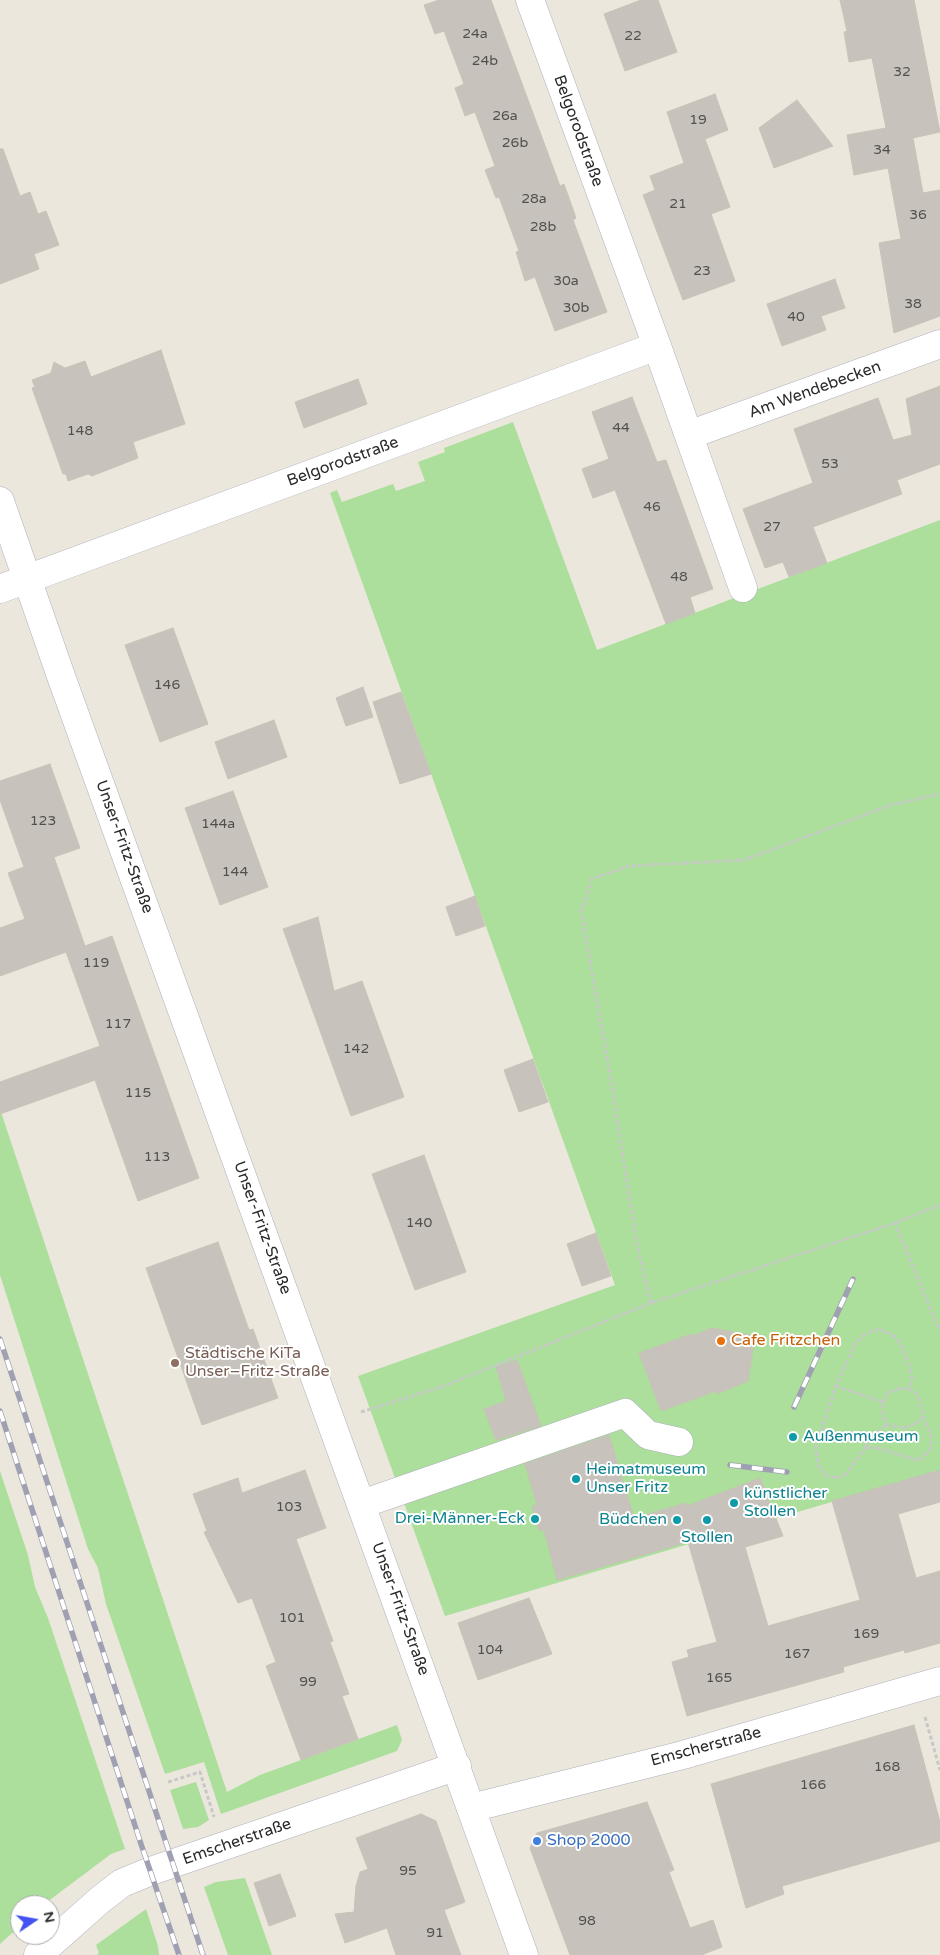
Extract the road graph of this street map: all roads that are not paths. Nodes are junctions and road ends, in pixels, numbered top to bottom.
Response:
1 (530, 0) edge
2 (940, 344) edge
3 (657, 346) junction
4 (689, 435) junction
5 (0, 501) edge
6 (28, 579) junction
7 (743, 588) dead end
8 (0, 589) edge
9 (679, 1442) dead end
10 (362, 1504) junction
11 (928, 1684) edge
12 (456, 1766) junction
13 (470, 1808) junction
14 (38, 1955) edge
15 (524, 1955) edge

1 - 3 street, Belgorodstraße
2 - 4 street, Am Wendebecken
3 - 4 street, Belgorodstraße
3 - 6 street, Belgorodstraße
4 - 7 street, Belgorodstraße
5 - 6 street, Unser-Fritz-Straße
6 - 8 street, Belgorodstraße
6 - 10 street, Unser-Fritz-Straße
9 - 10 street
10 - 12 street, Unser-Fritz-Straße
11 - 13 street, Emscherstraße
12 - 13 street, Unser-Fritz-Straße
12 - 14 street, Emscherstraße
13 - 15 street, Unser-Fritz-Straße

